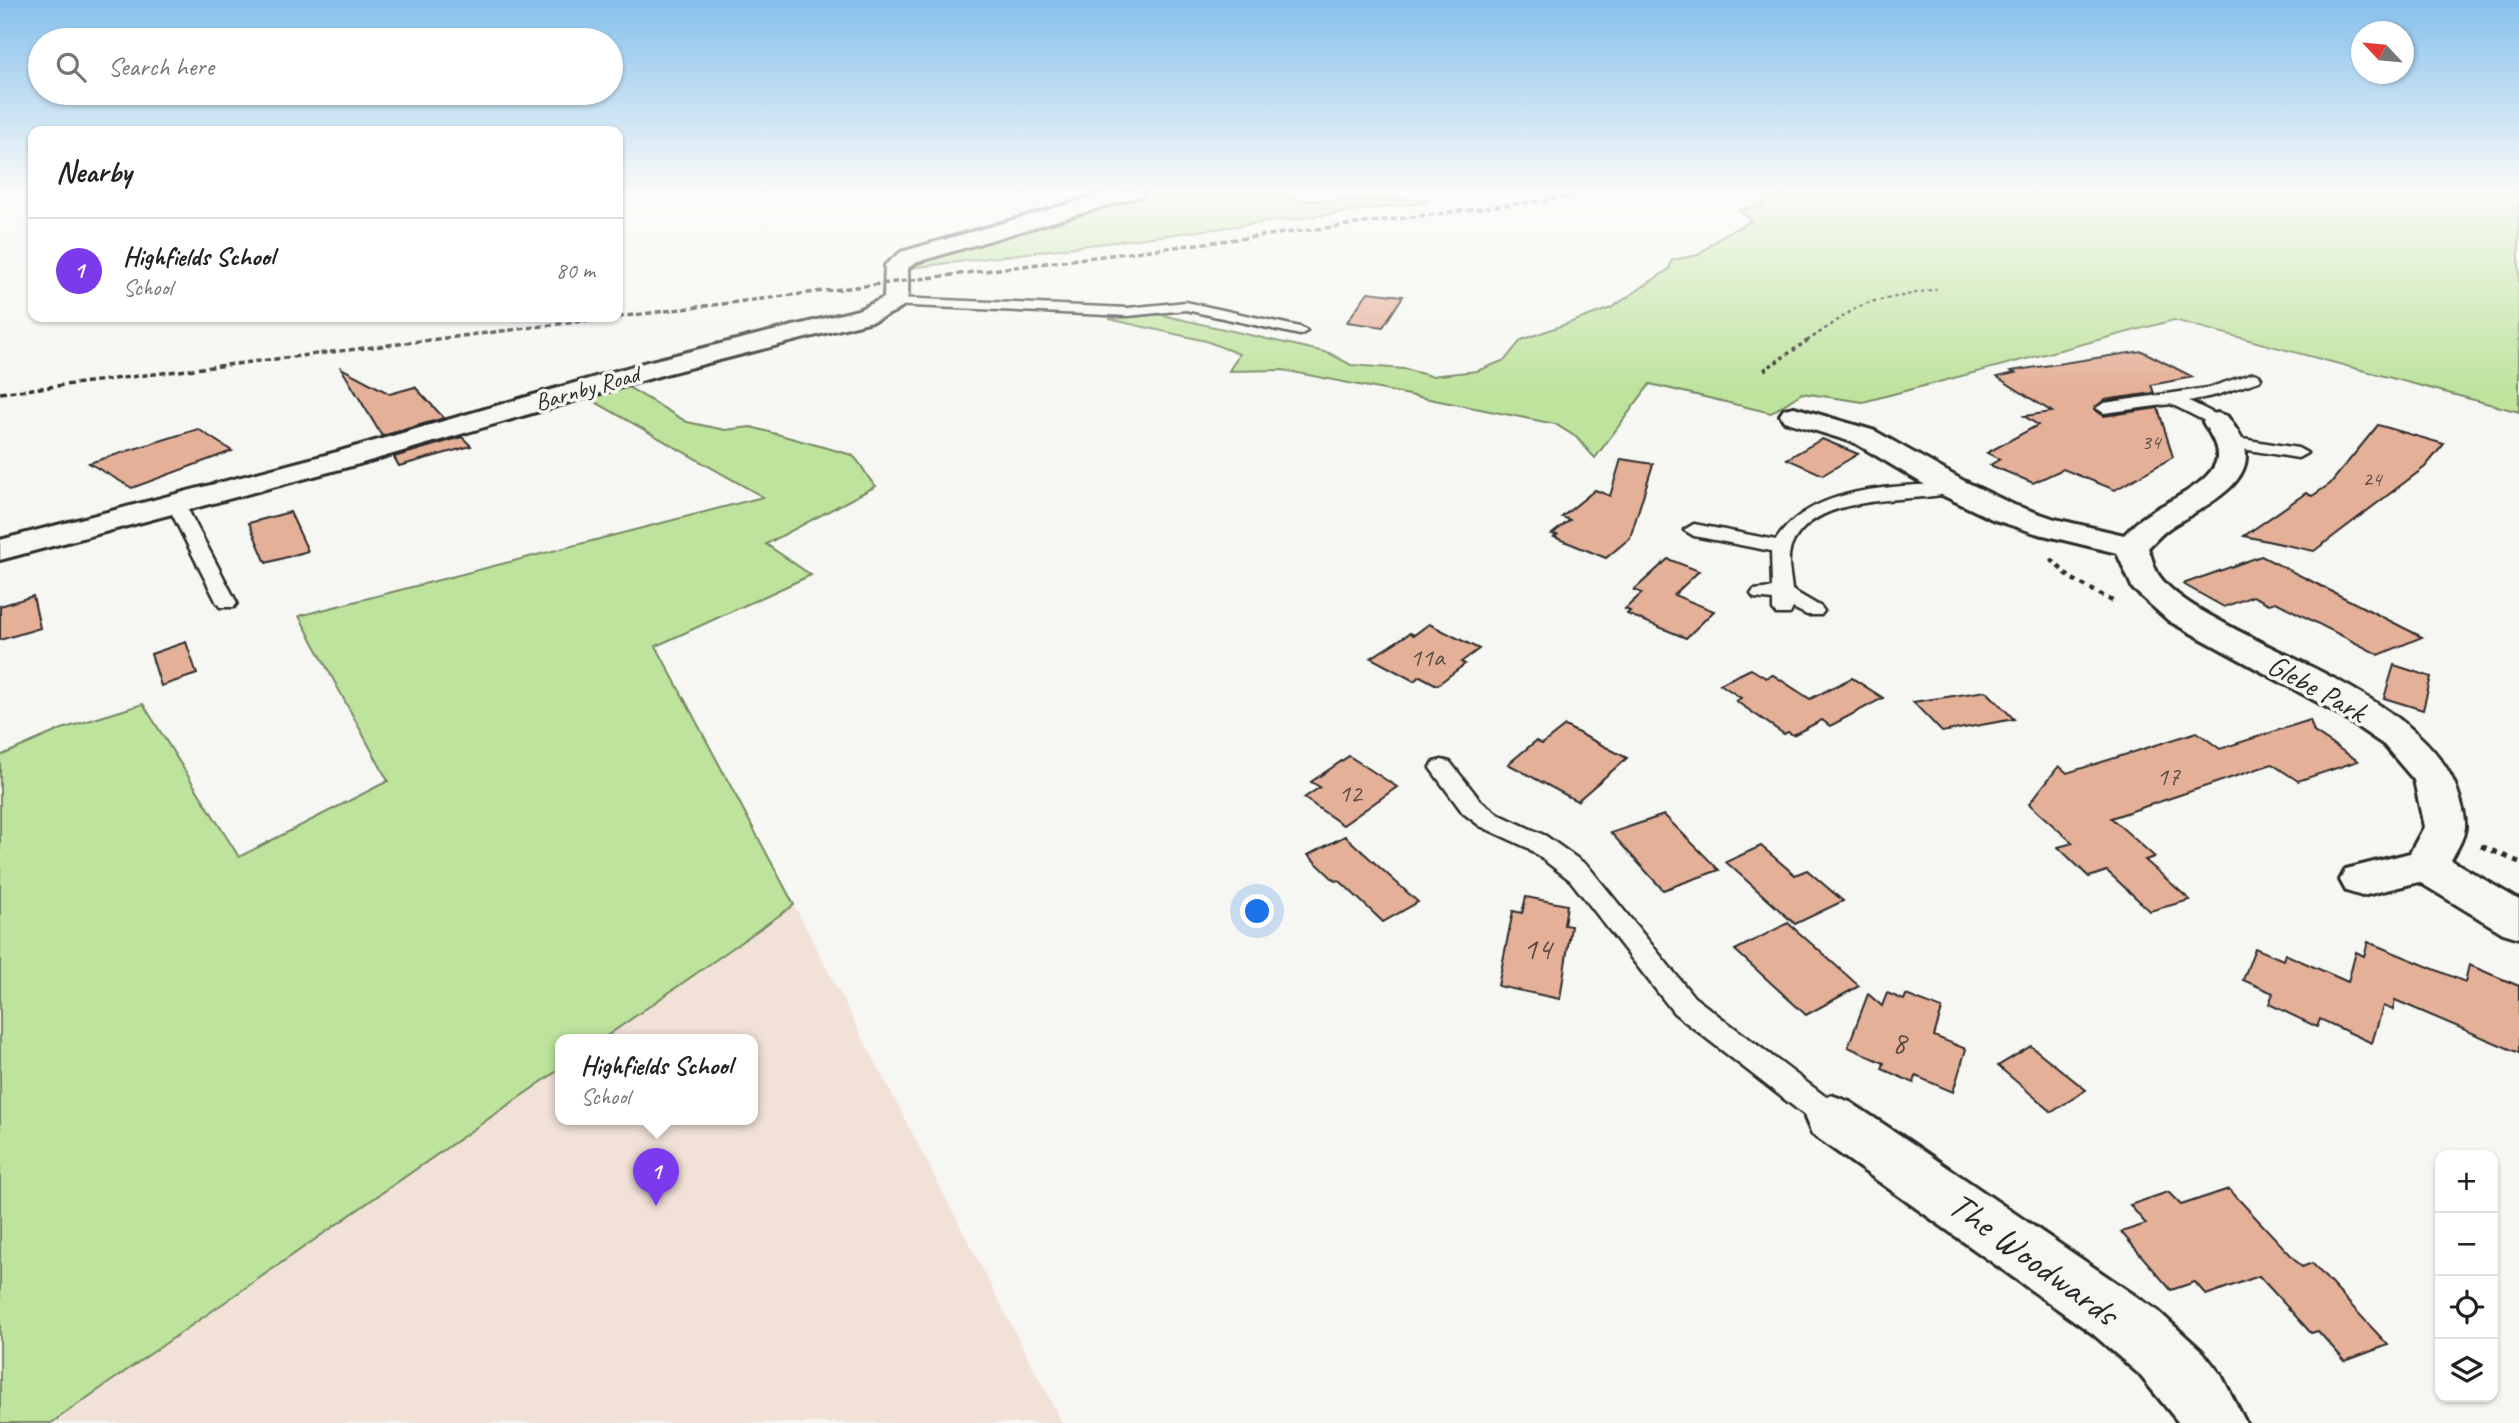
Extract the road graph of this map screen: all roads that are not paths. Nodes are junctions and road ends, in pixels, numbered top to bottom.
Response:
1 (908, 257) edge
2 (896, 302) junction
3 (1300, 331) dead end
4 (2253, 378) dead end
5 (2173, 398) junction
6 (2104, 408) dead end
7 (1794, 415) dead end
8 (2223, 432) junction
9 (2298, 453) dead end
10 (1954, 488) junction
11 (176, 504) junction
12 (1716, 520) dead end
13 (1694, 530) dead end
14 (1730, 535) junction
15 (2131, 546) junction
16 (1781, 547) junction
17 (0, 550) edge
18 (1761, 594) dead end
19 (1784, 602) junction
20 (227, 603) dead end
21 (1814, 611) dead end
22 (1442, 768) dead end
23 (2426, 865) junction
24 (2362, 880) dead end
25 (2519, 921) edge
26 (1831, 1118) joint
27 (2214, 1423) edge

1 - 2 street
2 - 3 lane
2 - 11 street, Barnby Road
4 - 5 lane
5 - 6 lane
5 - 8 lane
7 - 10 street
8 - 9 lane
8 - 15 street
10 - 15 street
10 - 16 lane
11 - 17 street, Barnby Road
11 - 20 lane
12 - 14 lane
13 - 14 lane
14 - 16 lane
15 - 23 street, Glebe Park
16 - 19 lane
18 - 19 lane
19 - 21 lane
22 - 26 lane
23 - 24 street
23 - 25 street
26 - 27 street, The Woodwards

